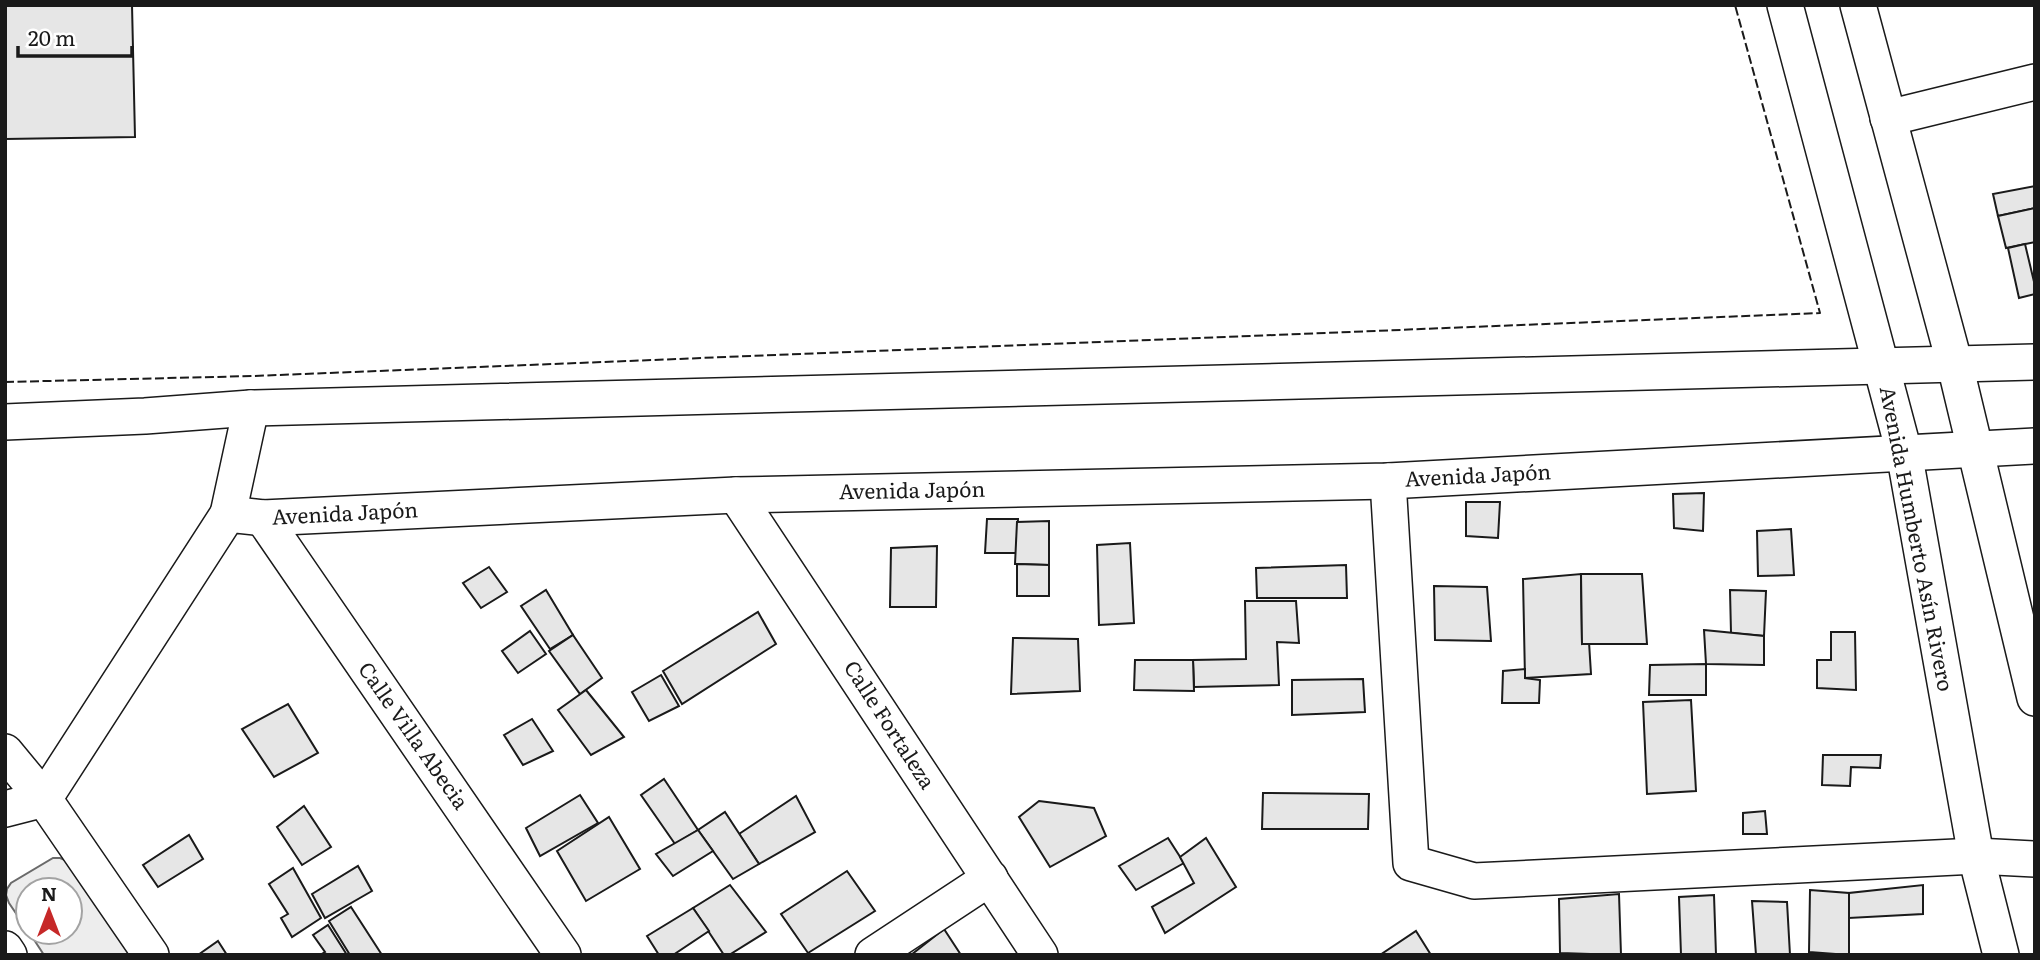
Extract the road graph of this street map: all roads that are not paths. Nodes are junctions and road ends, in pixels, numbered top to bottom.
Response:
1 (1785, 5) edge
2 (1858, 5) edge
3 (2035, 82) edge
4 (1888, 118) junction
5 (2035, 362) edge
6 (1881, 365) junction
7 (1955, 365) junction
8 (251, 408) junction
9 (5, 422) edge
10 (2035, 446) edge
11 (1975, 449) junction
12 (1904, 452) junction
13 (1388, 481) junction
14 (736, 495) junction
15 (228, 514) junction
16 (263, 518) junction
17 (2035, 698) edge
18 (5, 752) edge
19 (44, 799) junction
20 (5, 810) edge
21 (1976, 856) junction
22 (2035, 859) edge
23 (990, 878) junction
24 (5, 949) edge
25 (1999, 954) edge
26 (9, 955) edge
27 (151, 955) edge
28 (563, 955) edge
29 (873, 955) edge
30 (1040, 955) edge

1 - 6 street, Avenida Humberto Asín Rivero
2 - 4 street
3 - 4 street
4 - 7 street
5 - 7 street
6 - 7 street
6 - 8 street
6 - 12 street, Avenida Humberto Asín Rivero
7 - 11 street
8 - 9 street
8 - 15 street
10 - 11 street, Avenida Japón
11 - 12 street, Avenida Japón
11 - 17 street
12 - 13 street, Avenida Japón
12 - 21 street, Avenida Humberto Asín Rivero
13 - 14 street, Avenida Japón
13 - 21 street
14 - 16 street, Avenida Japón
14 - 23 street, Calle Fortaleza
15 - 16 street, Avenida Japón
15 - 19 street
16 - 28 street, Calle Villa Abecia
18 - 19 street
19 - 20 street
19 - 27 street
21 - 22 street
21 - 25 street, Avenida Humberto Asín Rivero
23 - 29 street
23 - 30 street, Calle Fortaleza
24 - 26 street

